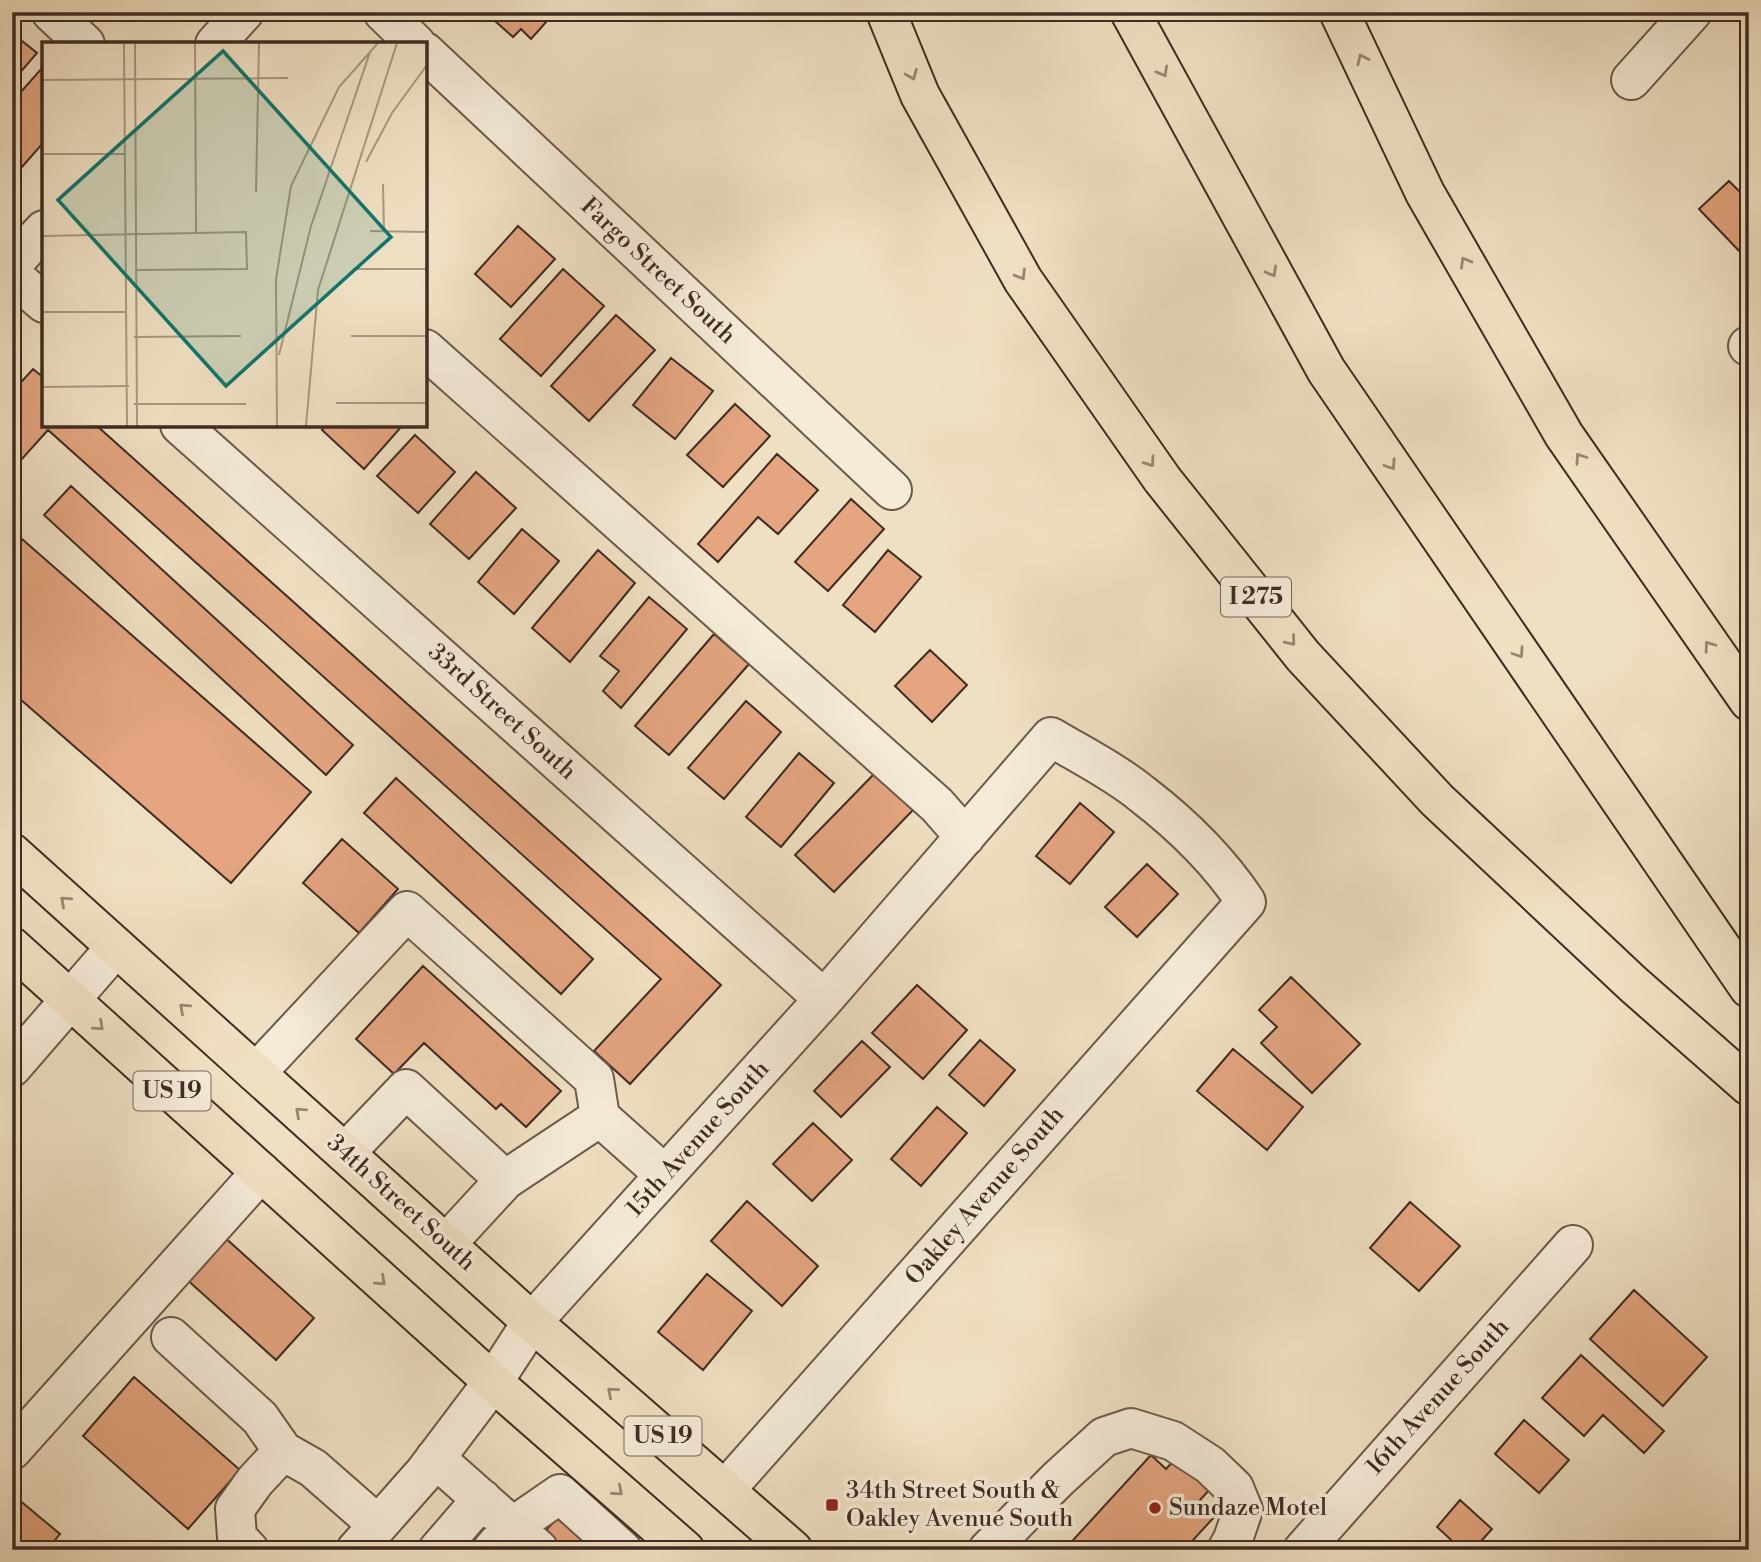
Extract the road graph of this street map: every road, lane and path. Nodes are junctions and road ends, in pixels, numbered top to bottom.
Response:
1 (51, 12) edge
2 (244, 12) edge
3 (383, 12) edge
4 (886, 12) edge
5 (1130, 12) edge
6 (1339, 12) edge
7 (1692, 12) edge
8 (83, 42) edge
9 (217, 42) edge
10 (414, 42) edge
11 (427, 54) edge
12 (1631, 80) dead end
13 (42, 232) edge
14 (12, 264) edge
15 (12, 275) edge
16 (42, 301) edge
17 (427, 351) edge
18 (182, 427) edge
19 (892, 490) dead end
20 (1749, 701) edge
21 (965, 837) junction
22 (12, 853) edge
23 (1246, 902) joint
24 (12, 947) edge
25 (116, 947) junction
26 (1749, 988) edge
27 (71, 999) junction
28 (824, 999) junction
29 (12, 1067) edge
30 (256, 1073) junction
31 (1749, 1086) edge
32 (600, 1117) junction
33 (345, 1153) junction
34 (261, 1172) junction
35 (665, 1175) junction
36 (505, 1180) junction
37 (446, 1244) junction
38 (1573, 1245) dead end
39 (532, 1322) junction
40 (171, 1337) dead end
41 (493, 1381) junction
42 (12, 1450) edge
43 (284, 1451) junction
44 (435, 1458) junction
45 (587, 1464) junction
46 (725, 1490) junction
47 (560, 1494) junction
48 (482, 1499) junction
49 (375, 1528) edge
50 (645, 1537) edge
51 (514, 1542) edge
52 (249, 1550) edge
53 (436, 1550) edge
54 (622, 1550) edge
55 (685, 1550) edge
56 (793, 1550) edge
57 (988, 1550) edge
58 (1227, 1550) edge
59 (1303, 1550) edge

1 - 8 street
2 - 9 street
3 - 10 street
4 -> 31 highway, I 275
5 -> 26 highway
20 -> 6 highway
7 - 12 street
11 - 19 street, Fargo Street South
13 - 14 street
15 - 16 street
17 - 21 street
18 - 28 street, 33rd Street South
21 - 23 street, 15th Avenue South
21 - 28 street, 15th Avenue South
25 -> 22 highway, 34th Street South / US 19
23 - 46 street, Oakley Avenue South
24 - 27 highway, US 19
25 - 27 street
30 -> 25 highway, 34th Street South / US 19
27 - 29 street
27 -> 34 highway, US 19
28 - 35 street, 15th Avenue South
30 - 32 street
33 -> 30 highway, 34th Street South / US 19
32 - 35 street
32 - 36 street
33 - 36 street
33 - 37 highway, 34th Street South / US 19
34 -> 41 highway, US 19
34 - 42 street
35 - 39 street, 15th Avenue South
36 - 37 street
37 - 39 highway, 34th Street South / US 19
38 - 59 street, 16th Avenue South
39 - 41 street, 15th Avenue South
46 -> 39 highway, 34th Street South / US 19
40 - 43 street
41 - 44 street, 15th Avenue South
41 - 45 highway, US 19
43 - 49 street
43 - 52 street
44 - 48 street
44 - 49 street, 15th Avenue South
45 - 47 street
45 -> 50 highway, US 19
46 - 56 highway, 34th Street South / US 19
47 - 51 street
47 - 54 street
48 - 51 street
48 - 53 street
49 - 53 street
50 - 55 highway, US 19
57 - 58 street

